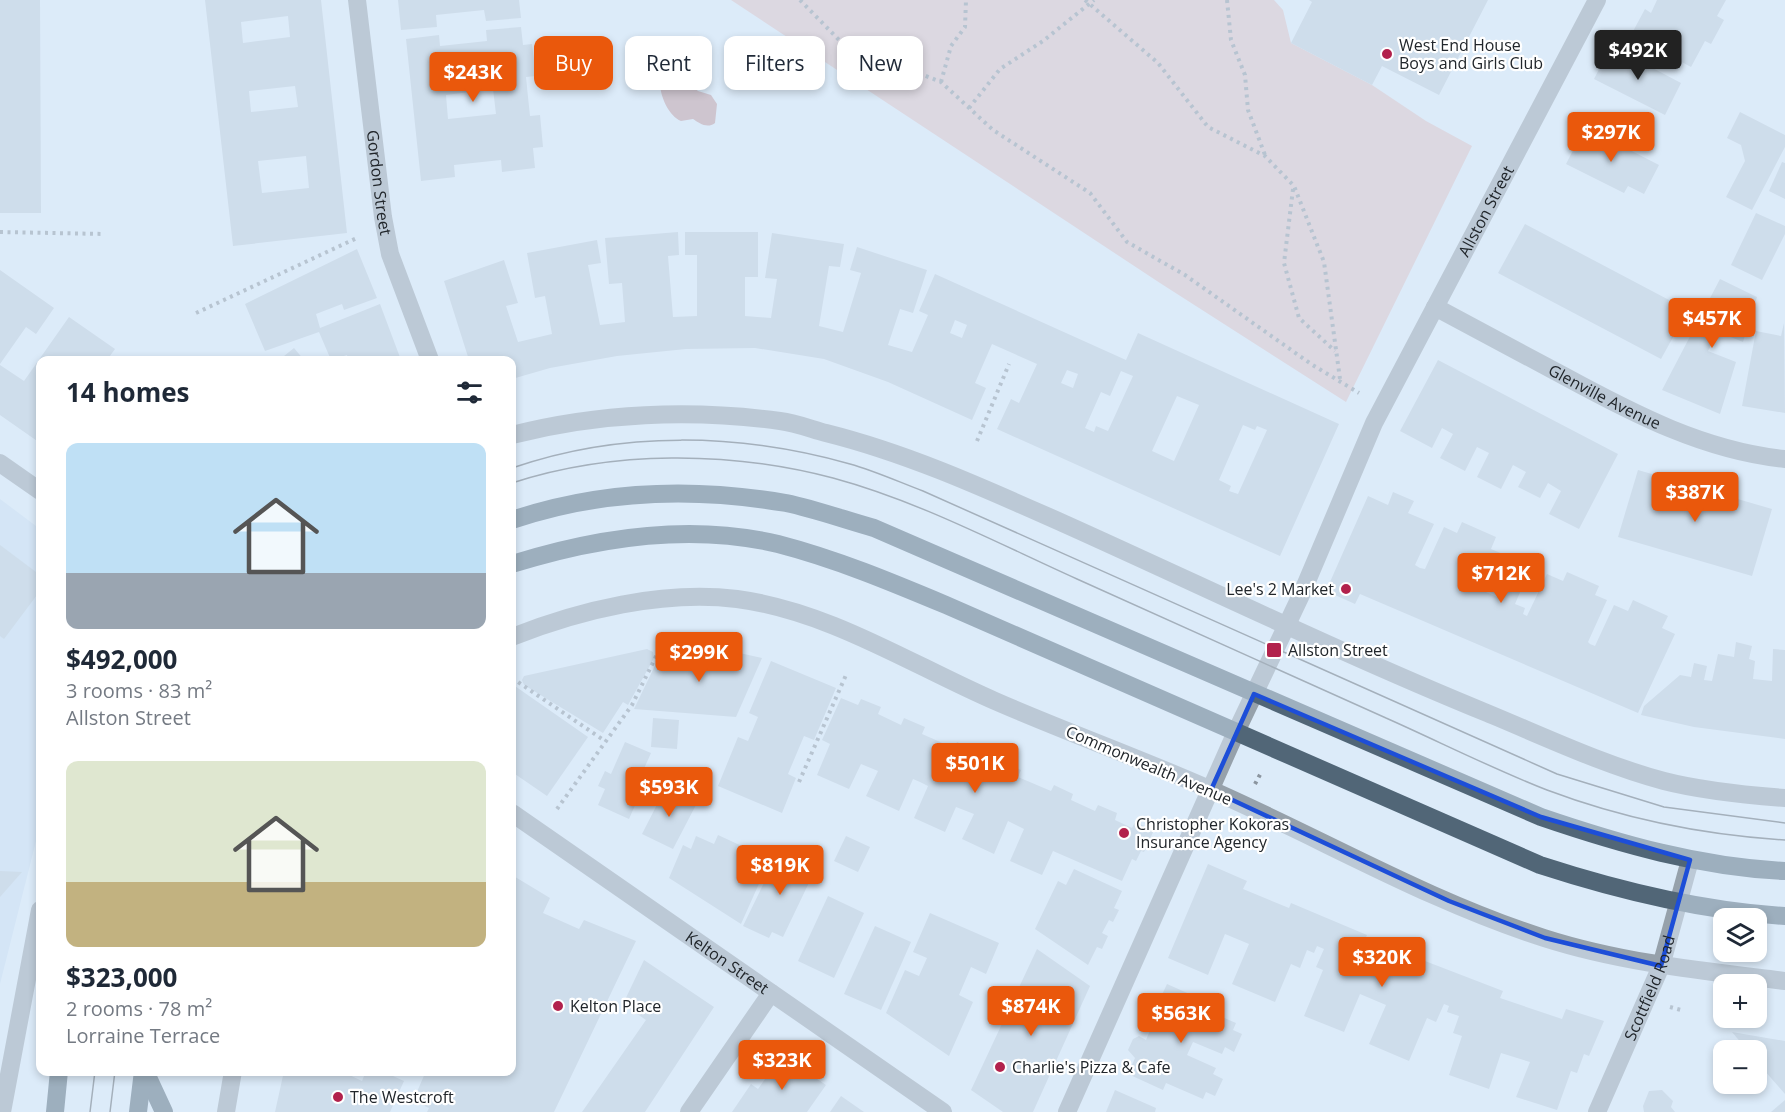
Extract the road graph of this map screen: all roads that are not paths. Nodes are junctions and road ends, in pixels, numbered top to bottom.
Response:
1 (357, 0) edge
2 (1598, 0) edge
3 (1436, 307) junction
4 (428, 356) edge
5 (516, 434) edge
6 (1785, 459) edge
7 (0, 463) edge
8 (36, 488) edge
9 (516, 519) edge
10 (516, 563) edge
11 (1287, 625) junction
12 (516, 635) edge
13 (1254, 694) junction
14 (1236, 732) junction
15 (1211, 790) junction
16 (1785, 798) edge
17 (516, 816) edge
18 (1690, 860) junction
19 (1785, 871) edge
20 (1680, 903) junction
21 (1785, 916) edge
22 (36, 931) edge
23 (1661, 966) junction
24 (1785, 981) edge
25 (771, 993) junction
26 (59, 1076) edge
27 (143, 1076) edge
28 (146, 1076) edge
29 (232, 1076) edge
30 (2, 1112) edge
31 (55, 1112) edge
32 (138, 1112) edge
33 (164, 1112) edge
34 (226, 1112) edge
35 (689, 1112) edge
36 (943, 1112) edge
37 (1067, 1112) edge
38 (1597, 1112) edge

1 - 4 street, Gordon Street
2 - 3 street, Allston Street
3 - 6 street, Glenville Avenue
3 - 11 street, Allston Street
5 - 11 street
7 - 8 street
9 - 13 main road
10 - 14 main road
11 - 13 street, Allston Street
11 - 16 street
12 - 15 street, Commonwealth Avenue
13 - 14 street, Allston Street
13 - 18 main road
14 - 15 street, Allston Street
14 - 20 main road
15 - 23 street, Commonwealth Avenue
15 - 37 street, Allston Street
17 - 25 street, Kelton Street
18 - 19 main road
18 - 20 street, Scottfield Road
20 - 21 main road
20 - 23 street, Scottfield Road
22 - 30 street
23 - 24 street, Commonwealth Avenue
23 - 38 street, Scottfield Road
25 - 35 street
25 - 36 street, Kelton Street
26 - 31 main road
27 - 32 main road
28 - 33 main road
29 - 34 street

